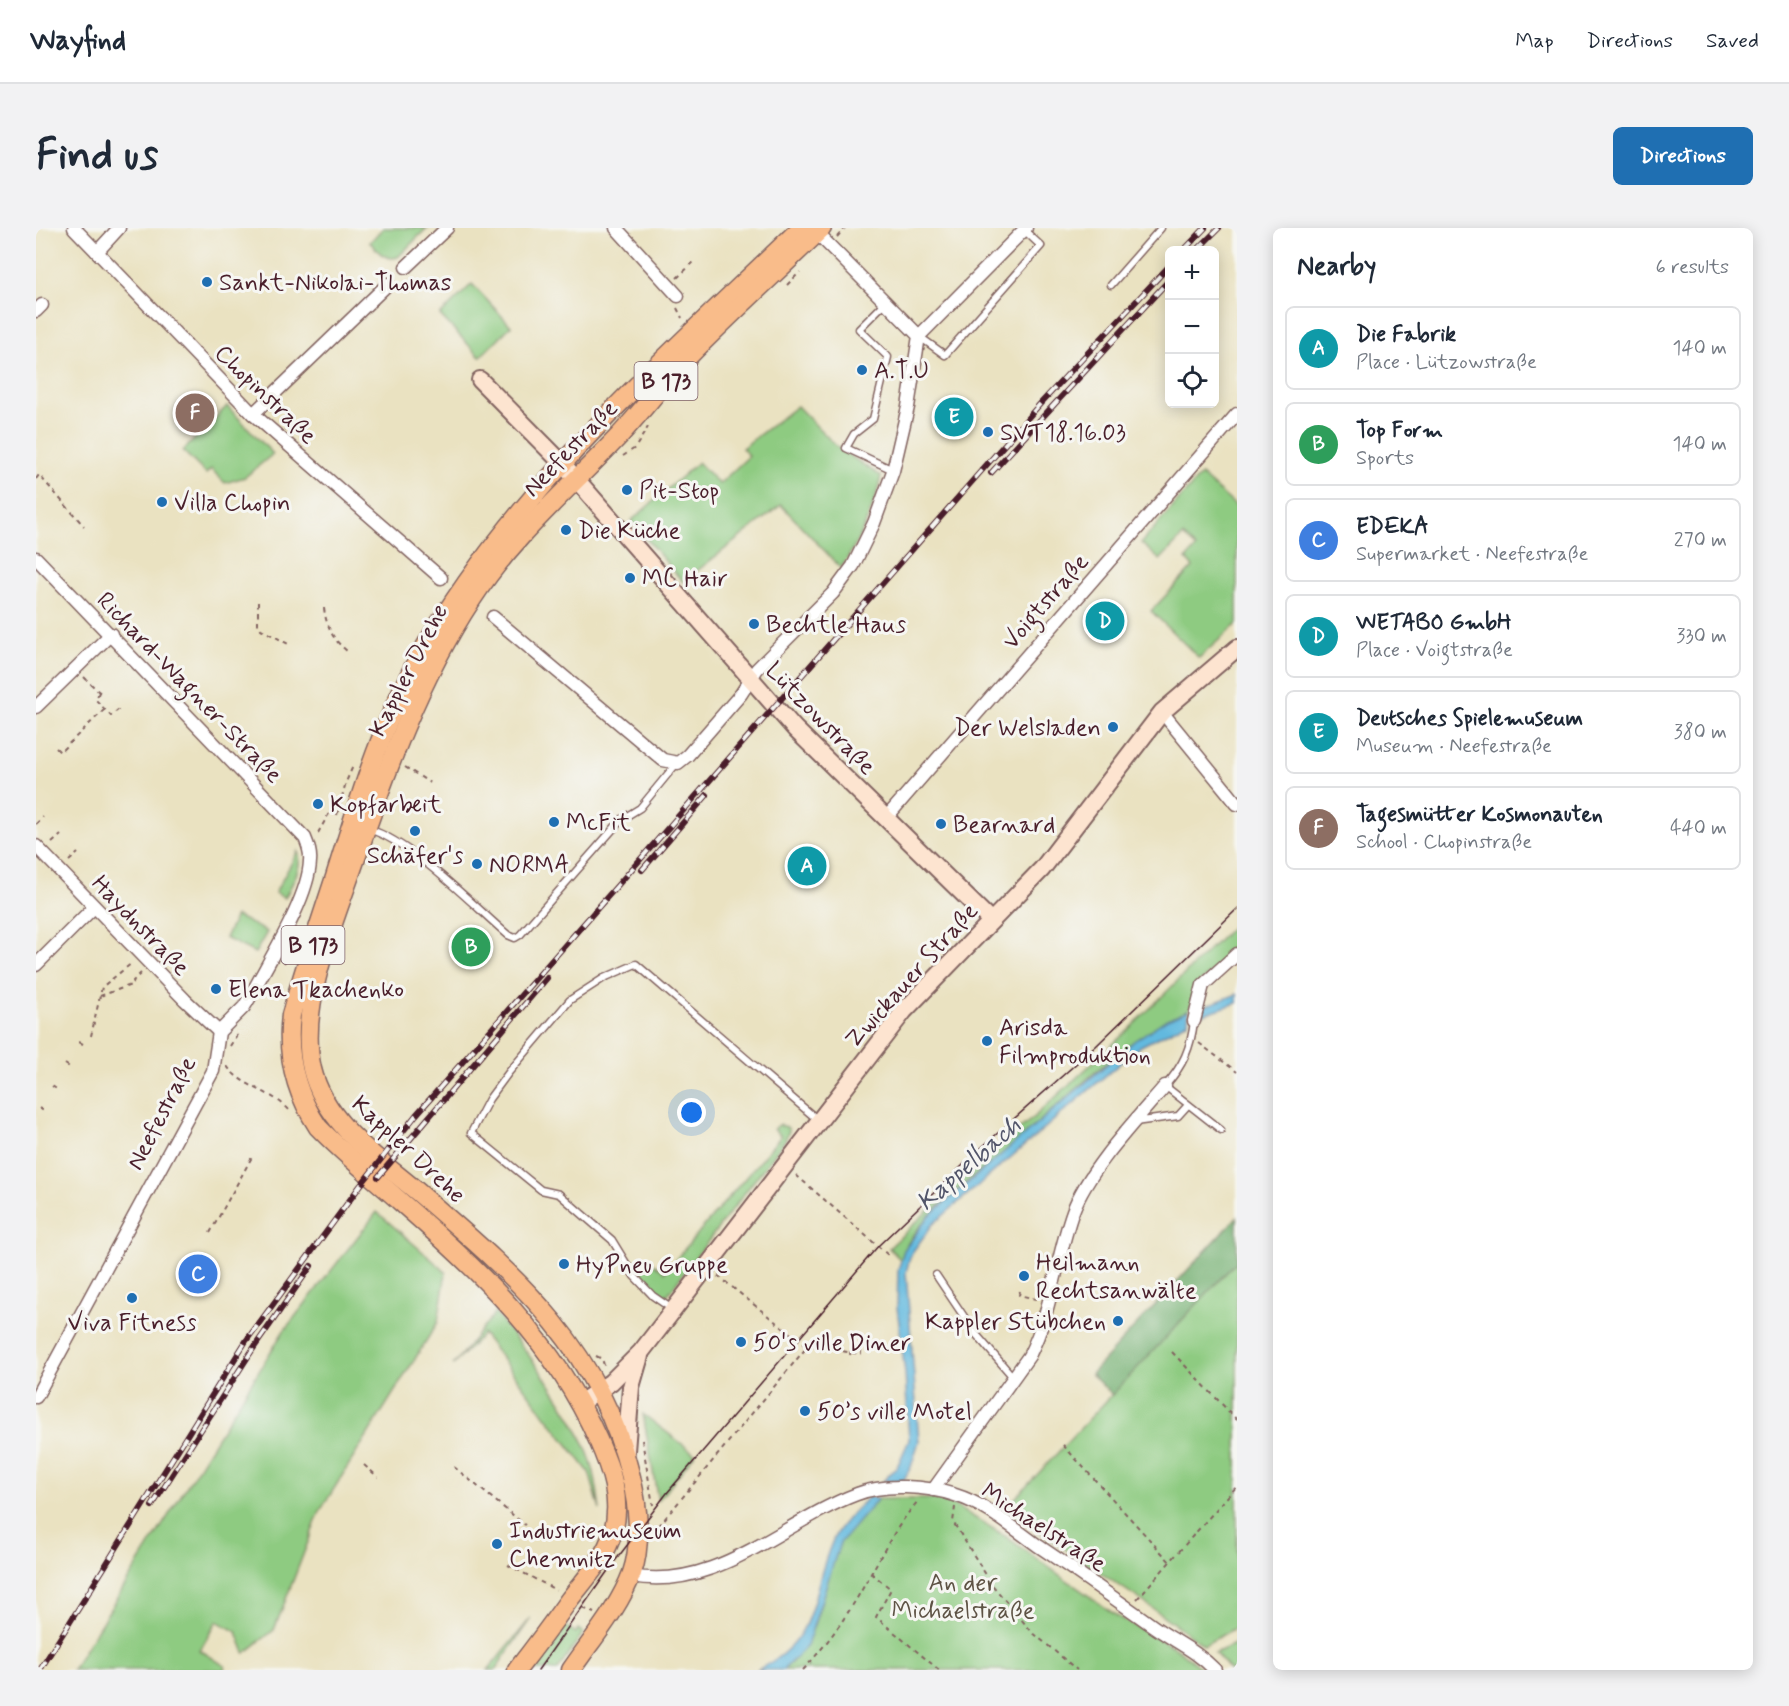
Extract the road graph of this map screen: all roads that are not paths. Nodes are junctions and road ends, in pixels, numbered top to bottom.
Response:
1 (74, 228) edge
2 (119, 228) edge
3 (447, 228) edge
4 (616, 228) edge
5 (1161, 228) edge
6 (1025, 229) edge
7 (817, 233) edge
8 (97, 252) junction
9 (406, 267) dead end
10 (388, 284) dead end
11 (1111, 285) dead end
12 (678, 296) road end
13 (884, 304) junction
14 (919, 336) junction
15 (480, 380) dead end
16 (253, 414) junction
17 (1237, 414) edge
18 (562, 463) junction
19 (893, 471) junction
20 (575, 479) junction
21 (488, 550) joint
22 (36, 558) edge
23 (490, 573) joint
24 (441, 578) dead end
25 (493, 617) dead end
26 (111, 634) junction
27 (1237, 648) edge
28 (751, 681) junction
29 (36, 707) edge
30 (1162, 712) junction
31 (678, 763) junction
32 (1237, 804) edge
33 (886, 818) junction
34 (366, 828) junction
35 (36, 846) edge
36 (94, 907) junction
37 (991, 921) junction
38 (1237, 954) edge
39 (36, 965) edge
40 (1194, 1021) joint
41 (219, 1032) junction
42 (1165, 1086) junction
43 (1188, 1105) junction
44 (819, 1121) junction
45 (1134, 1122) junction
46 (1221, 1130) dead end
47 (936, 1275) dead end
48 (520, 1283) junction
49 (497, 1290) junction
50 (673, 1310) junction
51 (641, 1352) junction
52 (1013, 1377) junction
53 (605, 1386) junction
54 (36, 1397) edge
55 (580, 1403) junction
56 (626, 1455) junction
57 (933, 1490) junction
58 (631, 1576) junction
59 (517, 1670) edge
60 (571, 1670) edge
61 (1215, 1670) edge

1 - 8 street, Chopinstraße
2 - 8 street
3 - 9 street
4 - 12 street
5 - 11 lane
6 - 14 street
6 - 14 lane
7 - 13 street
7 - 18 main road, Neefestraße / B 173
7 - 20 main road, Neefestraße / B 173
8 - 16 street, Chopinstraße
10 - 16 street
13 - 14 street
13 - 19 lane
14 - 19 street
15 - 18 main road, Lützowstraße
16 - 24 street, Chopinstraße
17 - 33 street, Voigtstraße
18 - 20 main road, Lützowstraße
18 - 21 main road, Neefestraße / B 173
19 - 28 street
20 - 23 main road, Neefestraße / B 173
20 - 28 main road, Lützowstraße
21 - 49 main road, Kappler Drehe / B 173
22 - 26 street, Richard-Wagner-Straße
23 - 34 main road, Kappler Drehe / B 173
25 - 31 street
26 - 29 street
26 - 41 street, Richard-Wagner-Straße
27 - 30 main road, Zwickauer Straße
28 - 31 street
28 - 33 main road, Lützowstraße
30 - 32 street
30 - 37 main road, Zwickauer Straße
31 - 34 lane
33 - 37 main road, Lützowstraße
34 - 48 main road, Kappler Drehe / B 173
35 - 36 street, Haydnstraße
36 - 39 street
36 - 41 street, Haydnstraße
37 - 44 main road, Zwickauer Straße
38 - 40 street
40 - 42 lane
41 - 54 street, Neefestraße
42 - 43 lane
42 - 45 street
43 - 45 lane
43 - 46 lane
44 - 50 main road, Zwickauer Straße
44 - 50 lane
45 - 52 street
47 - 52 lane
48 - 49 lane
48 - 53 main road, Kappler Drehe / B 173
49 - 55 main road, Kappler Drehe / B 173
50 - 51 main road, Zwickauer Straße
51 - 53 main road, Zwickauer Straße
51 - 56 main road, Zwickauer Straße
52 - 57 street
53 - 55 main road, Zwickauer Straße
53 - 56 main road, Kappler Drehe / B 173
55 - 59 main road, B 173
56 - 58 main road, Zwickauer Straße / B 173
57 - 58 street, Michaelstraße
57 - 61 street, Michaelstraße
58 - 60 main road, Zwickauer Straße / B 173

